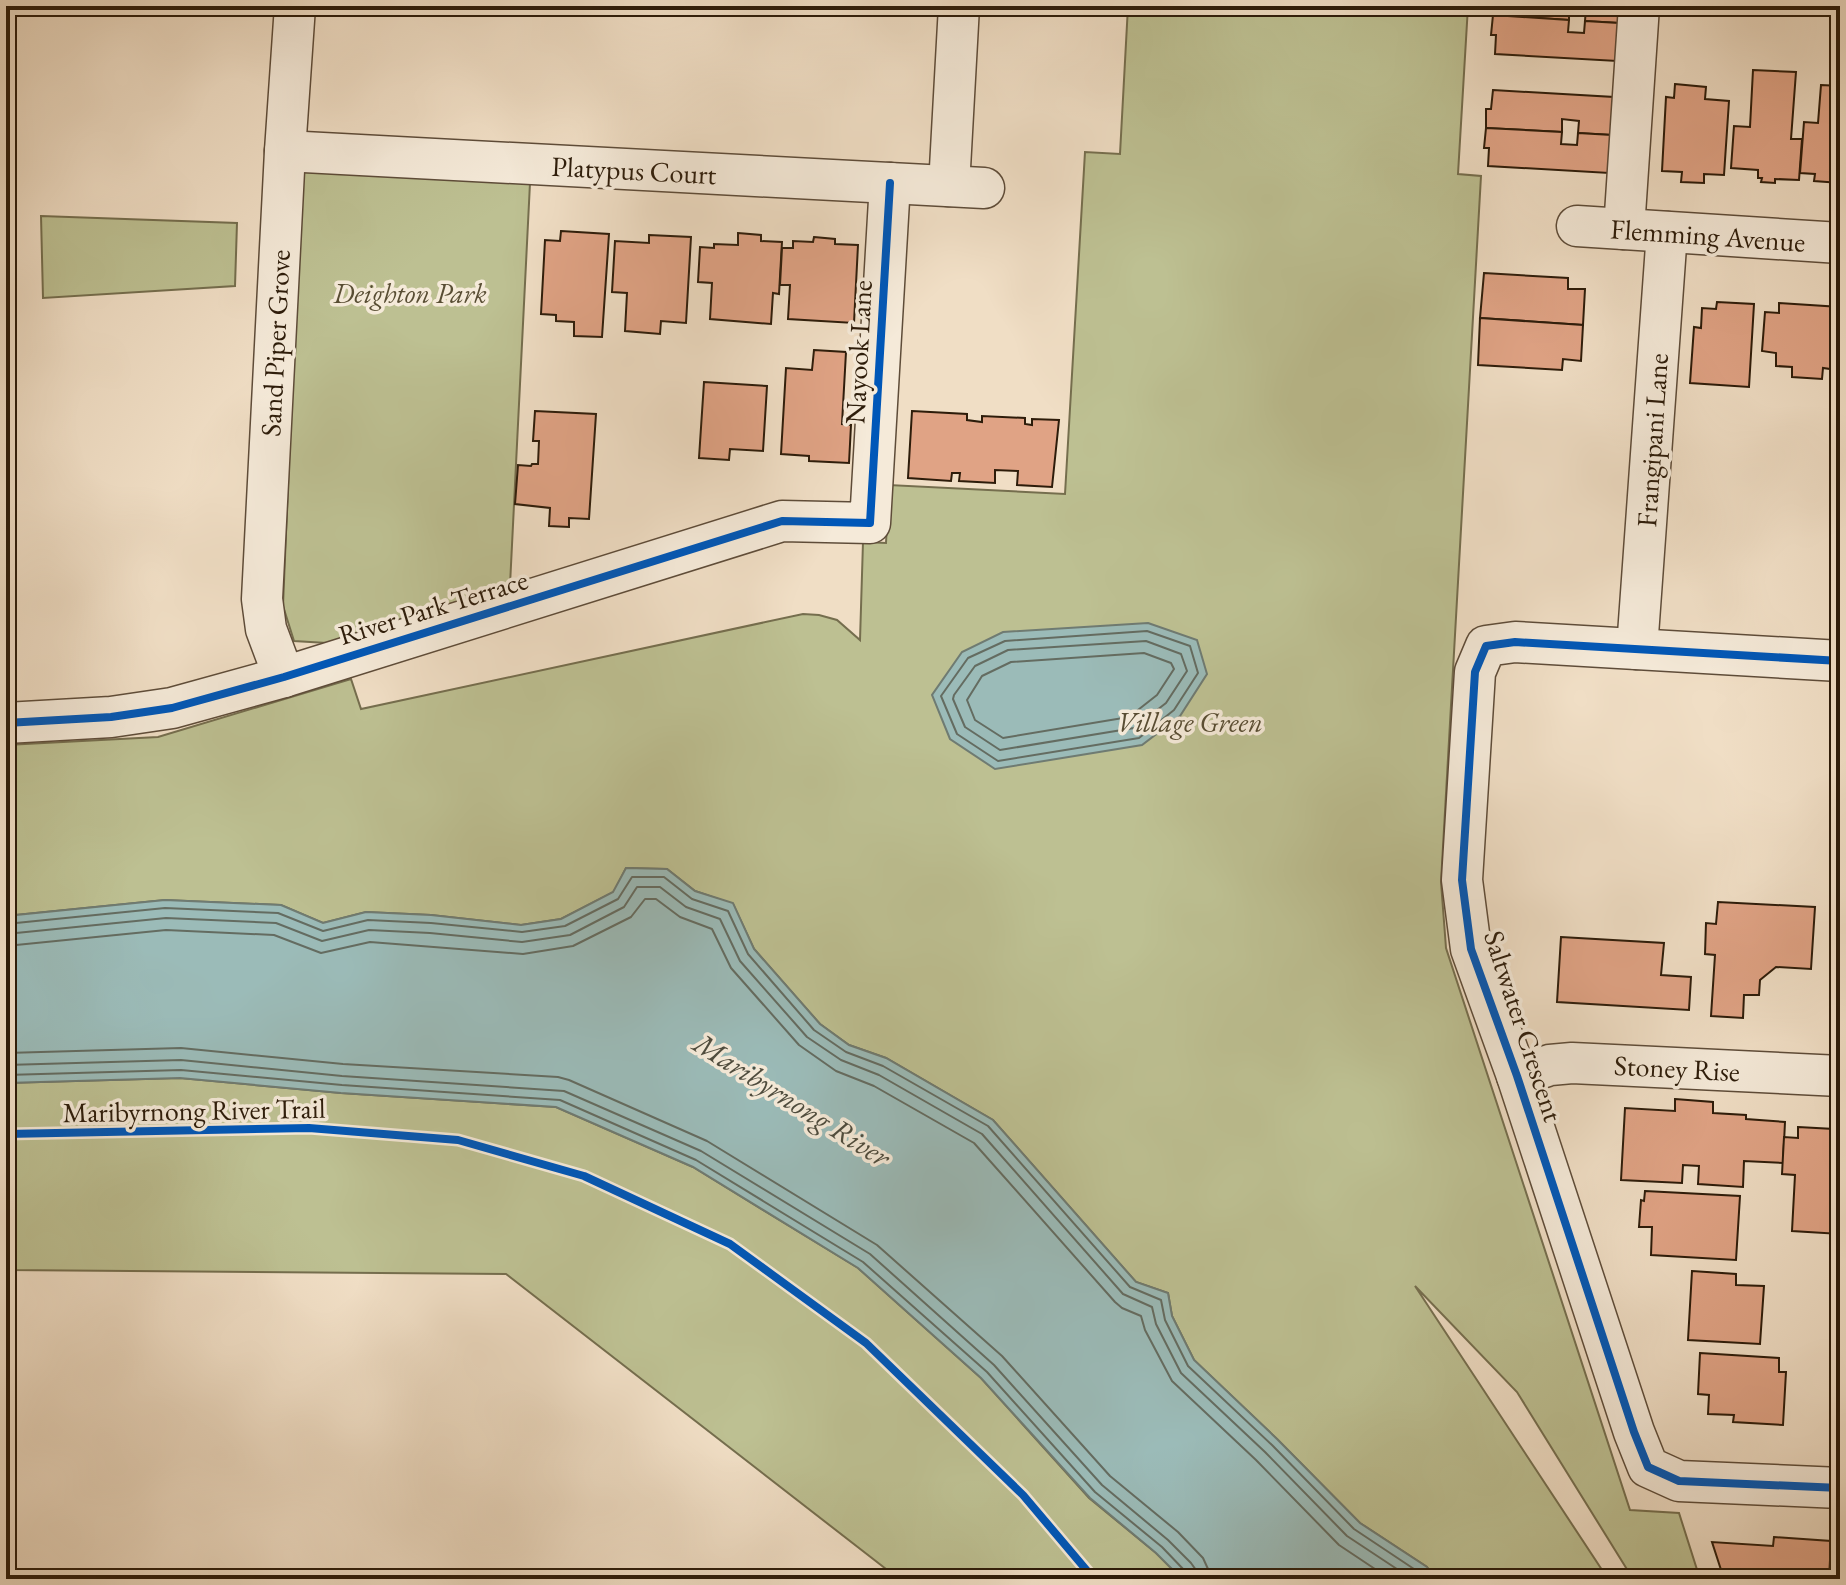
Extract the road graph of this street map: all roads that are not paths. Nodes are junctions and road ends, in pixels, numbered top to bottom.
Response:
1 (295, 6) edge
2 (959, 6) edge
3 (1639, 6) edge
4 (285, 151) junction
5 (890, 183) junction
6 (1577, 226) dead end
7 (1624, 229) junction
8 (1667, 232) junction
9 (1840, 243) edge
10 (870, 523) joint
11 (1637, 649) junction
12 (1840, 661) edge
13 (284, 677) junction
14 (6, 723) edge
15 (1517, 1076) junction
16 (1840, 1076) edge
17 (1840, 1488) edge

1 - 4 street, Sand Piper Grove
2 - 5 street, Platypus Court
3 - 7 street
4 - 5 street, Platypus Court
4 - 13 street, Sand Piper Grove
5 - 10 street, Nayook Lane
6 - 7 street, Flemming Avenue
7 - 8 street, Flemming Avenue
8 - 9 street, Flemming Avenue
8 - 11 street, Frangipani Lane
10 - 13 street, River Park Terrace
11 - 12 street, Saltwater Crescent
11 - 15 street, Saltwater Crescent
13 - 14 street, River Park Terrace
15 - 16 street, Stoney Rise
15 - 17 street, Saltwater Crescent

